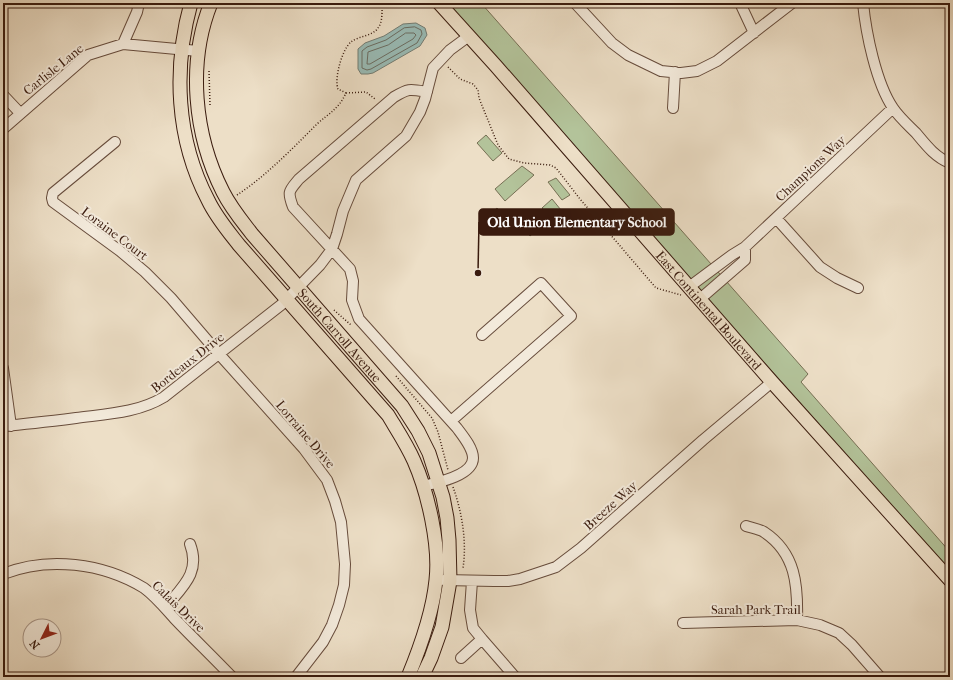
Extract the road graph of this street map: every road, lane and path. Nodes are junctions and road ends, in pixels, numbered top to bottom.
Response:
1 (139, 3) edge
2 (191, 3) edge
3 (211, 3) edge
4 (382, 3) edge
5 (439, 3) edge
6 (575, 3) edge
7 (740, 3) edge
8 (792, 3) edge
9 (863, 3) edge
10 (754, 33) junction
11 (468, 36) junction
12 (123, 44) junction
13 (181, 48) junction
14 (198, 51) junction
15 (447, 64) dead end
16 (209, 70) dead end
17 (674, 72) junction
18 (427, 92) junction
19 (346, 93) junction
20 (3, 95) edge
21 (210, 106) dead end
22 (383, 107) junction
23 (673, 108) dead end
24 (893, 108) junction
25 (20, 113) junction
26 (3, 128) edge
27 (115, 142) dead end
28 (950, 162) edge
29 (237, 195) dead end
30 (776, 218) junction
31 (745, 247) junction
32 (332, 249) junction
33 (298, 288) junction
34 (858, 288) dead end
35 (687, 292) junction
36 (286, 299) junction
37 (700, 299) junction
38 (482, 335) dead end
39 (219, 354) junction
40 (3, 368) edge
41 (772, 382) junction
42 (451, 421) junction
43 (7, 426) edge
44 (439, 482) junction
45 (423, 486) junction
46 (746, 526) dead end
47 (190, 544) dead end
48 (3, 574) edge
49 (436, 580) junction
50 (950, 580) edge
51 (450, 581) junction
52 (472, 581) junction
53 (165, 608) junction
54 (797, 620) junction
55 (683, 623) dead end
56 (482, 639) junction
57 (461, 658) dead end
58 (232, 677) edge
59 (296, 677) edge
60 (408, 677) edge
61 (422, 677) edge
62 (515, 677) edge
63 (880, 677) edge

1 - 12 street
2 - 13 main road, South Carroll Avenue
3 - 14 main road, South Carroll Avenue
4 - 19 path
5 - 11 main road, East Continental Boulevard
6 - 17 street
7 - 10 street
8 - 10 street
9 - 24 street
10 - 17 street
11 - 18 street, Bordeaux Drive
11 - 35 main road, East Continental Boulevard
12 - 13 street, Carlisle Lane
12 - 25 street, Carlisle Lane
13 - 14 street, Carlisle Lane
13 - 36 main road, South Carroll Avenue
14 - 33 main road, South Carroll Avenue
15 - 35 path
16 - 21 path
17 - 23 street
18 - 22 street
18 - 32 street, Bordeaux Drive
19 - 22 path
19 - 29 path
20 - 25 street
22 - 32 street
24 - 28 street
24 - 30 street, Champions Way
25 - 26 street, Carlisle Lane
27 - 39 street, Loraine Court
30 - 31 street, Champions Way
30 - 34 street
31 - 35 street, Champions Way
31 - 37 street
32 - 33 street, Bordeaux Drive
32 - 42 street
33 - 36 street, Bordeaux Drive
33 - 44 main road, South Carroll Avenue
35 - 37 main road, East Continental Boulevard
36 - 39 street, Bordeaux Drive
36 - 45 main road, South Carroll Avenue
37 - 41 main road, East Continental Boulevard
38 - 42 street
39 - 43 street, Bordeaux Drive
39 - 59 street, Lorraine Drive
40 - 43 street
41 - 50 main road, East Continental Boulevard
41 - 52 street, Breeze Way
42 - 44 street
44 - 45 street
44 - 51 main road, South Carroll Avenue
45 - 49 main road, South Carroll Avenue
46 - 54 street
47 - 53 street
48 - 53 street, Calais Drive
49 - 51 street, Breeze Way
49 - 60 main road, South Carroll Avenue
51 - 52 street, Breeze Way
51 - 61 main road, South Carroll Avenue
52 - 56 street
53 - 58 street, Calais Drive
54 - 55 street, Sarah Park Trail
54 - 63 street, Sarah Park Trail
56 - 57 street
56 - 62 street

